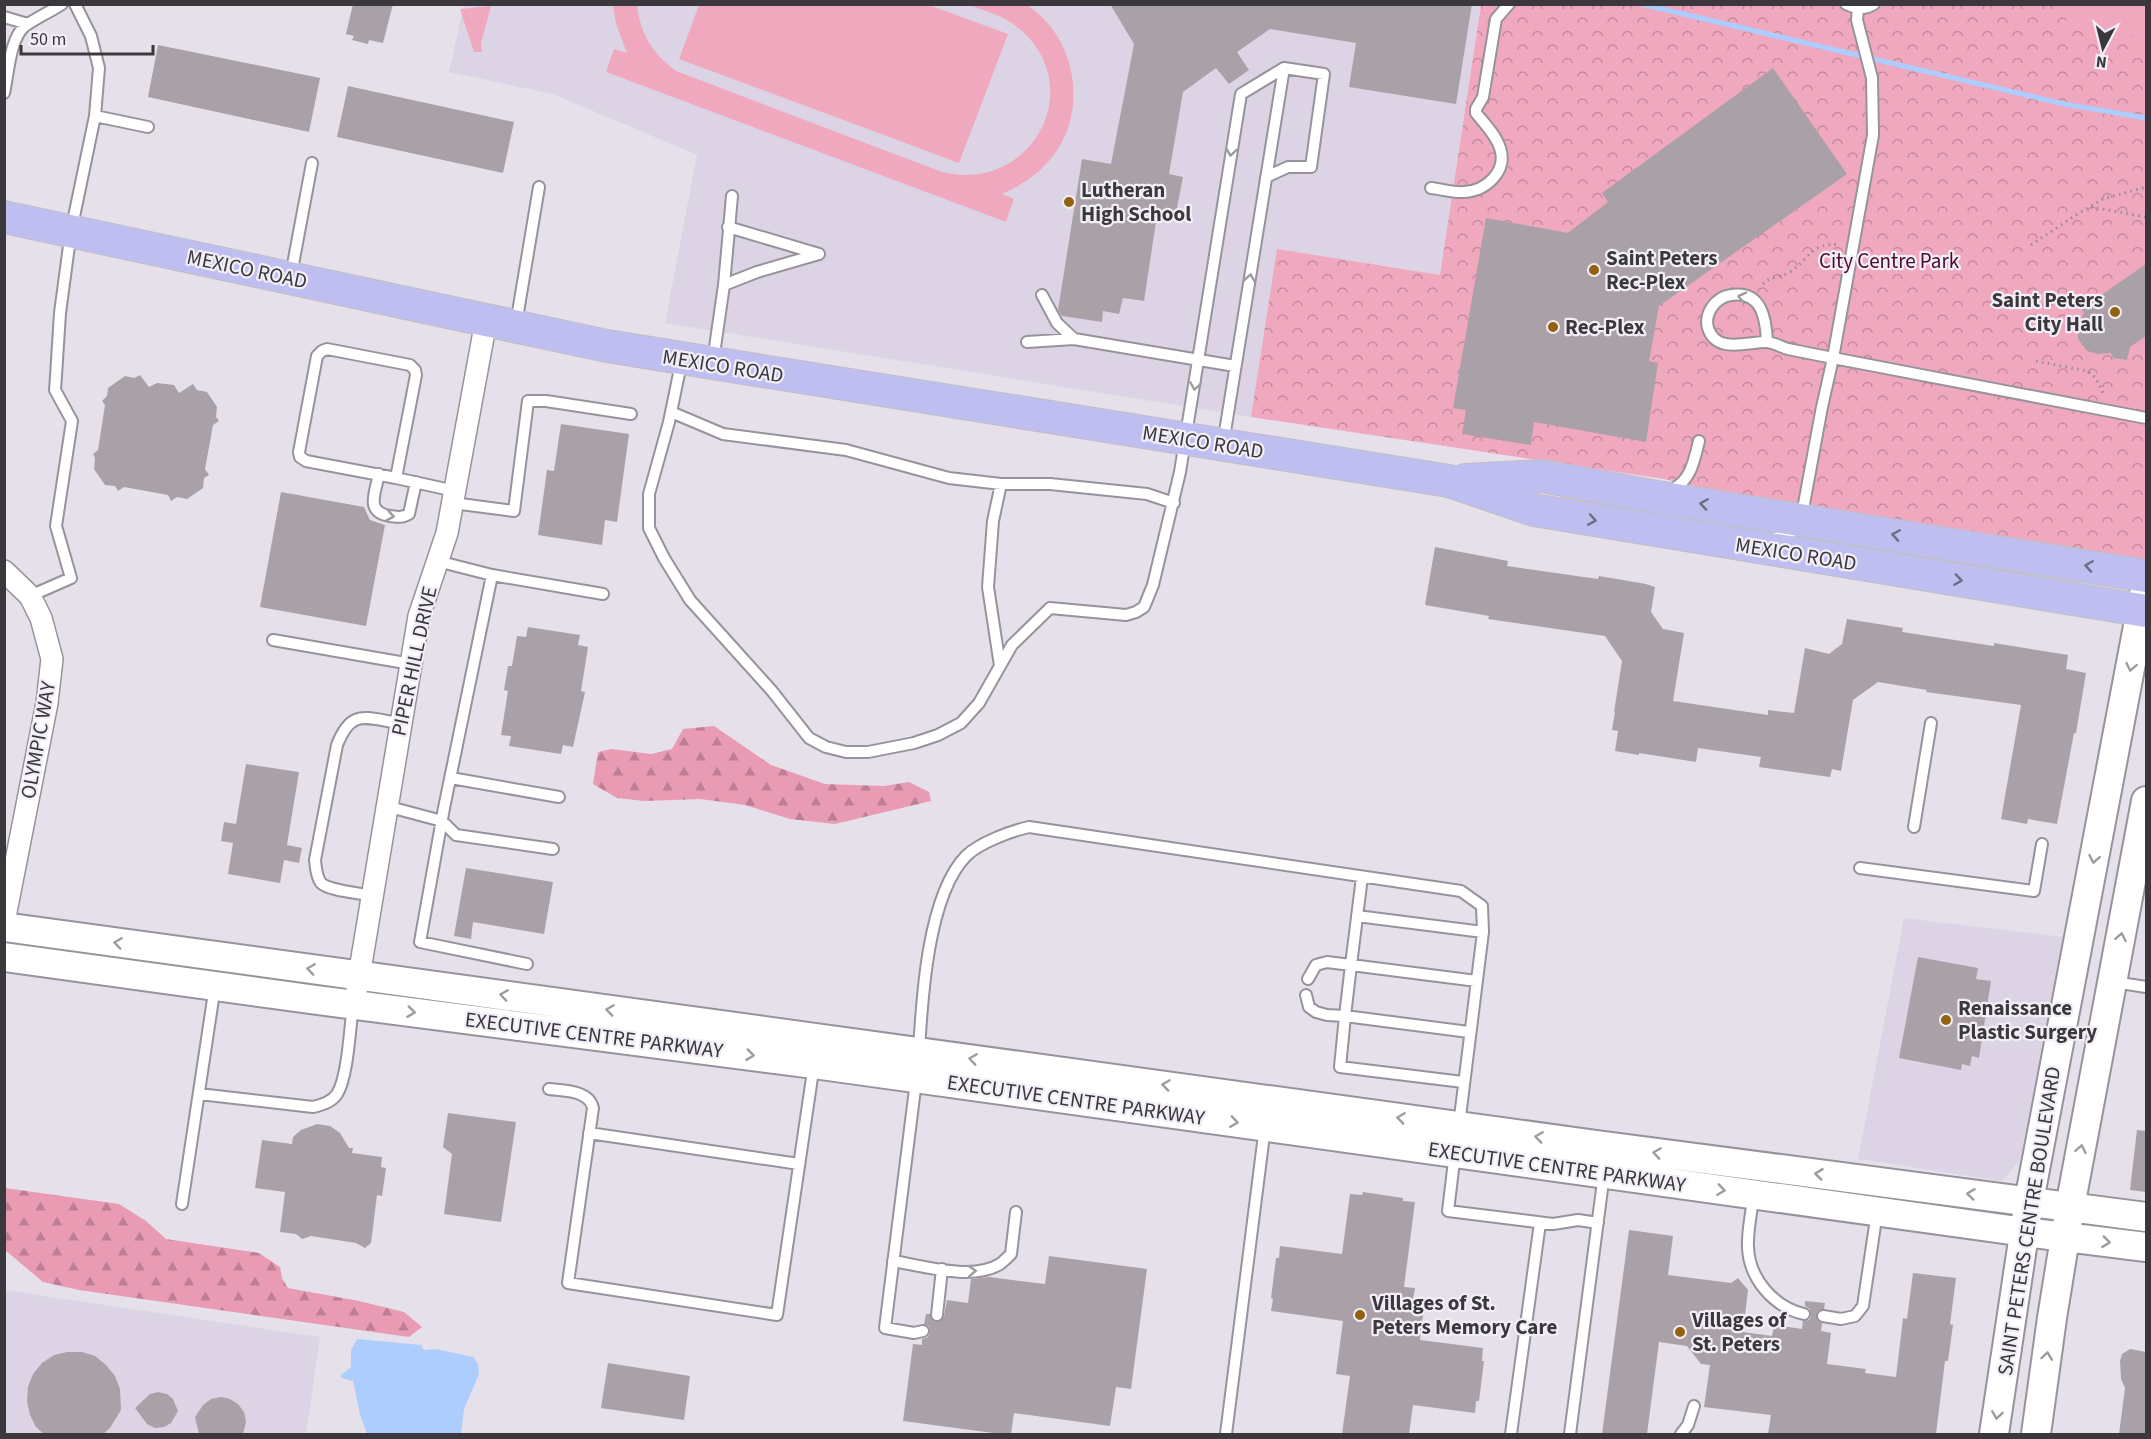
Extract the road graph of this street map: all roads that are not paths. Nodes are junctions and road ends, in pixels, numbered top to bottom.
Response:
1 (62, 4) edge
2 (75, 4) edge
3 (1509, 4) edge
4 (1846, 4) edge
5 (1874, 4) edge
6 (1858, 8) junction
7 (4, 17) edge
8 (28, 24) junction
9 (1284, 68) junction
10 (4, 93) edge
11 (95, 116) junction
12 (148, 127) dead end
13 (312, 163) dead end
14 (1266, 177) junction
15 (538, 187) dead end
16 (1431, 188) dead end
17 (732, 196) dead end
18 (4, 217) edge
19 (728, 227) junction
20 (71, 231) junction
21 (291, 278) junction
22 (724, 285) junction
23 (1042, 295) dead end
24 (501, 324) junction
25 (1074, 339) junction
26 (1027, 342) dead end
27 (1767, 342) junction
28 (1833, 358) junction
29 (682, 359) junction
30 (1199, 359) junction
31 (712, 364) junction
32 (1235, 366) junction
33 (671, 412) junction
34 (631, 414) dead end
35 (2146, 418) edge
36 (1186, 439) junction
37 (1699, 441) dead end
38 (1222, 445) junction
39 (379, 474) junction
40 (396, 478) junction
41 (1449, 481) junction
42 (416, 482) junction
43 (1000, 484) junction
44 (454, 497) junction
45 (1657, 497) junction
46 (1173, 503) junction
47 (1801, 520) junction
48 (1755, 547) junction
49 (437, 561) junction
50 (4, 572) edge
51 (492, 575) junction
52 (2146, 576) edge
53 (603, 594) dead end
54 (30, 596) junction
55 (2145, 601) edge
56 (273, 640) dead end
57 (411, 664) junction
58 (1000, 666) junction
59 (400, 723) junction
60 (1930, 723) dead end
61 (451, 778) junction
62 (559, 797) dead end
63 (2146, 804) edge
64 (386, 806) junction
65 (442, 821) junction
66 (1914, 827) dead end
67 (2042, 844) dead end
68 (553, 849) dead end
69 (1860, 868) dead end
70 (1362, 877) junction
71 (372, 896) junction
72 (1357, 916) junction
73 (4, 922) edge
74 (4, 927) edge
75 (1483, 932) junction
76 (4, 957) edge
77 (527, 964) dead end
78 (1351, 965) junction
79 (360, 976) junction
80 (1308, 979) dead end
81 (1477, 981) junction
82 (2113, 982) junction
83 (215, 986) junction
84 (2146, 987) edge
85 (1306, 995) dead end
86 (353, 1004) junction
87 (1346, 1016) junction
88 (1469, 1032) junction
89 (814, 1064) junction
90 (918, 1065) junction
91 (1463, 1082) junction
92 (549, 1089) dead end
93 (199, 1094) junction
94 (1265, 1126) junction
95 (589, 1133) junction
96 (1457, 1139) junction
97 (799, 1164) junction
98 (1604, 1173) junction
99 (1755, 1180) junction
100 (2029, 1201) junction
101 (182, 1204) dead end
102 (2070, 1207) junction
103 (1016, 1212) dead end
104 (1877, 1212) junction
105 (2146, 1217) edge
106 (1598, 1222) junction
107 (1540, 1223) junction
108 (2025, 1232) junction
109 (2064, 1237) junction
110 (2146, 1247) edge
111 (893, 1261) junction
112 (942, 1269) junction
113 (1804, 1314) dead end
114 (937, 1315) dead end
115 (1823, 1316) dead end
116 (923, 1331) dead end
117 (1694, 1406) dead end
118 (1226, 1434) edge
119 (1511, 1434) edge
120 (1570, 1434) edge
121 (1681, 1434) edge
122 (1995, 1434) edge
123 (2036, 1434) edge

1 - 8 lane
2 - 11 lane
3 - 16 lane
4 - 6 lane
5 - 6 lane
6 - 28 lane
7 - 8 lane
8 - 10 lane
9 - 14 lane
9 - 14 lane
9 -> 30 lane
11 - 12 lane
11 - 20 lane
13 - 21 lane
32 -> 14 lane
15 - 24 lane
17 - 19 lane
18 - 20 main road, MEXICO ROAD
19 - 22 lane
19 - 22 lane
20 - 21 main road, MEXICO ROAD
20 - 54 lane
21 - 24 main road, MEXICO ROAD
22 - 31 lane
23 - 25 lane
24 - 29 main road, MEXICO ROAD
24 - 44 street, PIPER HILL DRIVE
25 - 26 lane
25 - 30 lane
27 -> 27 lane
27 - 28 lane
28 - 35 lane
28 - 47 lane
29 - 31 main road, MEXICO ROAD
29 - 33 lane
30 - 32 lane
30 -> 36 lane
31 - 36 main road, MEXICO ROAD
32 - 38 lane
33 - 43 lane
33 - 58 lane
34 - 44 lane
36 - 38 main road, MEXICO ROAD
36 - 46 lane
37 - 45 lane
38 - 41 main road, MEXICO ROAD
39 - 40 lane
39 - 40 lane
39 -> 42 lane
40 - 42 lane
41 - 45 main road, MEXICO ROAD
41 -> 48 main road, MEXICO ROAD
42 - 44 lane
43 - 46 lane
43 - 58 lane
44 - 49 street, PIPER HILL DRIVE
47 -> 45 main road, MEXICO ROAD
46 - 58 lane
47 - 48 lane
52 -> 47 main road, MEXICO ROAD
48 -> 55 main road, MEXICO ROAD
49 - 51 lane
49 - 57 street, PIPER HILL DRIVE
50 - 54 street, OLYMPIC WAY
51 - 53 lane
51 - 61 lane
54 - 73 street, OLYMPIC WAY
55 -> 100 street, SAINT PETERS CENTRE BOULEVARD
56 - 57 lane
57 - 59 street, PIPER HILL DRIVE
59 - 64 street, PIPER HILL DRIVE
59 - 71 lane
60 - 66 lane
61 - 62 lane
61 - 65 lane
82 -> 63 street, SAINT PETERS CENTRE BOULEVARD
64 - 65 lane
64 - 71 street, PIPER HILL DRIVE
65 - 68 lane
65 - 77 lane
67 - 69 lane
70 - 72 lane
70 - 75 lane
70 - 90 lane
71 - 79 street, PIPER HILL DRIVE
72 - 75 lane
72 - 78 lane
79 -> 74 street, EXECUTIVE CENTRE PARKWAY
75 - 81 lane
76 - 83 street, EXECUTIVE CENTRE PARKWAY
78 - 80 lane
78 - 81 lane
78 - 87 lane
79 - 86 street, PIPER HILL DRIVE
90 -> 79 street, EXECUTIVE CENTRE PARKWAY
81 - 88 lane
82 - 84 lane
102 -> 82 street, SAINT PETERS CENTRE BOULEVARD
83 - 86 street, EXECUTIVE CENTRE PARKWAY
83 - 93 lane
85 - 87 lane
86 -> 89 street, EXECUTIVE CENTRE PARKWAY
86 - 93 lane
87 - 88 lane
87 - 91 lane
88 - 91 lane
89 - 90 street, EXECUTIVE CENTRE PARKWAY
89 - 97 lane
90 -> 94 street, EXECUTIVE CENTRE PARKWAY
96 -> 90 street, EXECUTIVE CENTRE PARKWAY
90 - 111 lane
91 - 96 lane
92 - 95 lane
93 - 101 lane
94 - 96 street, EXECUTIVE CENTRE PARKWAY
94 - 118 lane
95 - 97 lane
95 - 97 lane
96 - 98 street, EXECUTIVE CENTRE PARKWAY
99 -> 96 street, EXECUTIVE CENTRE PARKWAY
96 - 107 lane
98 -> 99 street, EXECUTIVE CENTRE PARKWAY
98 - 106 lane
100 -> 99 street, EXECUTIVE CENTRE PARKWAY
99 - 104 street, EXECUTIVE CENTRE PARKWAY
99 - 113 lane
100 - 102 street, EXECUTIVE CENTRE PARKWAY
100 - 108 street, SAINT PETERS CENTRE BOULEVARD
102 - 105 street, EXECUTIVE CENTRE PARKWAY
102 - 109 street, SAINT PETERS CENTRE BOULEVARD
112 -> 103 lane
104 - 108 street, EXECUTIVE CENTRE PARKWAY
104 - 115 lane
106 - 107 lane
106 - 120 lane
107 - 119 lane
108 - 109 street, EXECUTIVE CENTRE PARKWAY
108 -> 122 street, SAINT PETERS CENTRE BOULEVARD
109 -> 110 street, EXECUTIVE CENTRE PARKWAY
123 -> 109 street, SAINT PETERS CENTRE BOULEVARD
111 - 112 lane
111 - 116 lane
112 - 114 lane
117 - 121 lane

